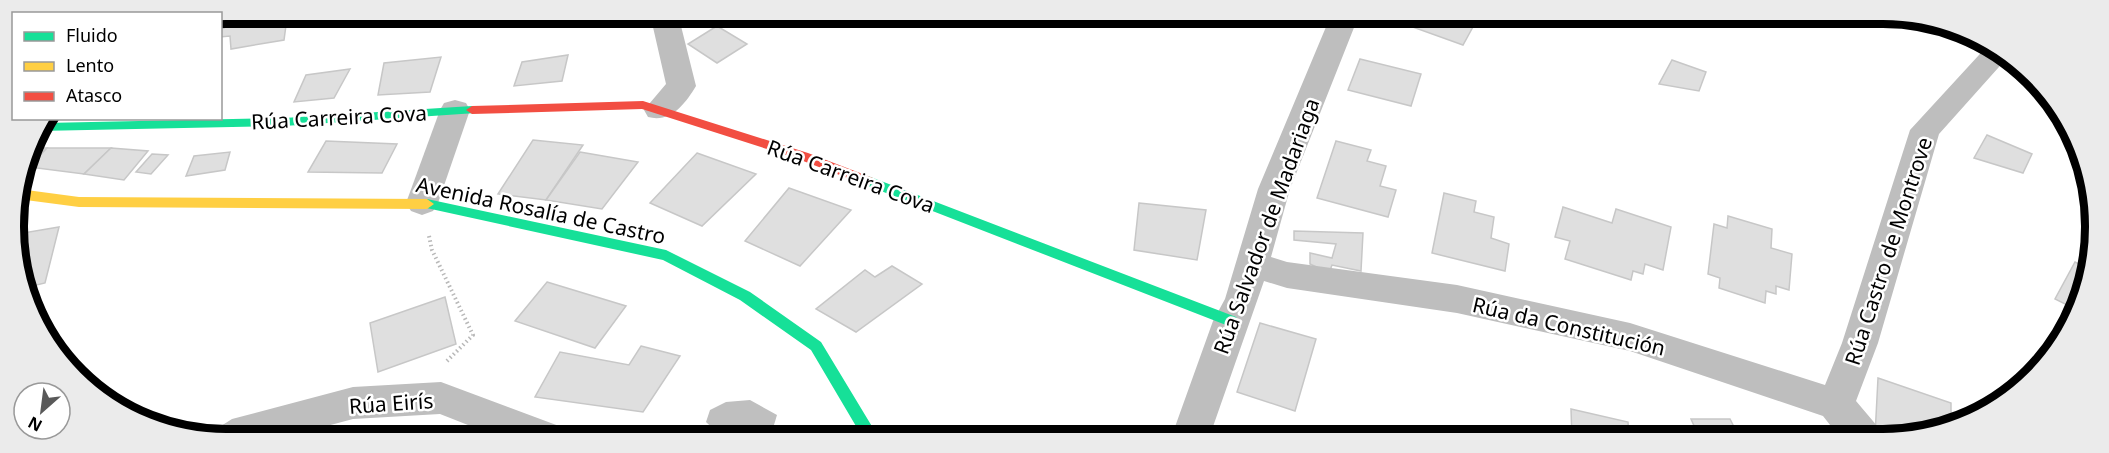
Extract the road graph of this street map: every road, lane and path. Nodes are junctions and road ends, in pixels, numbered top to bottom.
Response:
1 (666, 24) edge
2 (1341, 24) edge
3 (1992, 57) edge
4 (660, 110) junction
5 (455, 111) junction
6 (51, 127) edge
7 (27, 195) edge
8 (422, 203) junction
9 (1252, 264) junction
10 (1232, 321) junction
11 (410, 399) junction
12 (1836, 404) junction
13 (254, 429) edge
14 (522, 429) edge
15 (866, 429) edge
16 (1193, 429) edge
17 (1856, 429) edge

1 - 4 street
2 - 9 street, Rúa Salvador de Madariaga
3 - 12 street, Rúa Castro de Montrove
4 - 5 street, Rúa Carreira Cova
4 - 10 street, Rúa Carreira Cova
5 - 6 street, Rúa Carreira Cova
5 - 8 street, Rúa Carreira Cova
7 - 8 street, Avenida Rosalía de Castro
8 - 11 path
8 - 15 street, Avenida Rosalía de Castro
9 - 10 street, Rúa Salvador de Madariaga
9 - 12 street, Rúa da Constitución
10 - 16 street, Rúa Salvador de Madariaga
11 - 13 street, Rúa Eirís
11 - 14 street, Rúa Eirís
12 - 17 street

